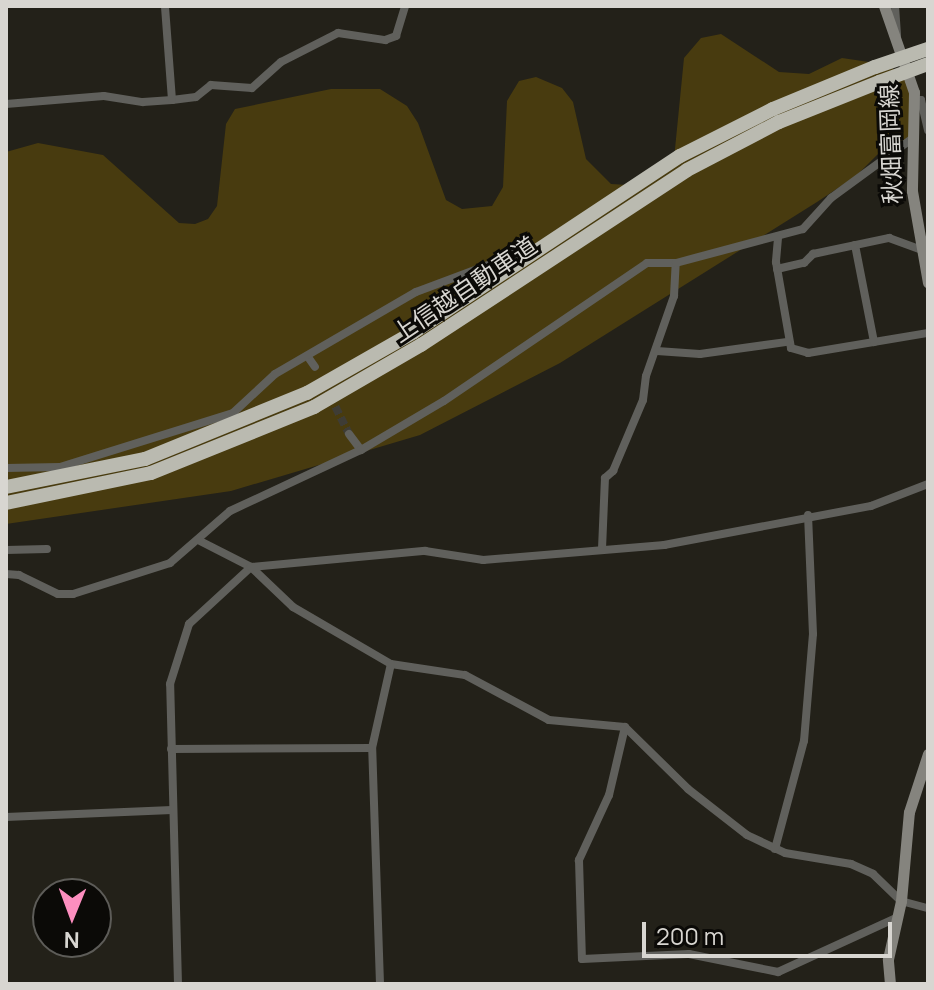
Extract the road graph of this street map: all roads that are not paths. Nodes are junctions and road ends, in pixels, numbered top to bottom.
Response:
1 (165, 6) edge
2 (405, 6) edge
3 (884, 6) edge
4 (895, 6) edge
5 (897, 35) junction
6 (928, 49) edge
7 (928, 64) edge
8 (877, 74) junction
9 (172, 100) junction
10 (915, 100) junction
11 (6, 104) edge
12 (928, 130) edge
13 (913, 138) junction
14 (525, 238) dead end
15 (778, 238) junction
16 (855, 245) junction
17 (922, 250) junction
18 (676, 263) junction
19 (777, 269) junction
20 (928, 283) edge
21 (928, 333) edge
22 (787, 342) junction
23 (874, 342) junction
24 (657, 351) junction
25 (308, 357) junction
26 (315, 367) dead end
27 (349, 434) tunnel mouth
28 (361, 450) junction
29 (6, 468) edge
30 (928, 484) edge
31 (6, 487) edge
32 (6, 503) edge
33 (808, 515) junction
34 (200, 541) junction
35 (47, 549) dead end
36 (602, 549) junction
37 (6, 550) edge
38 (251, 567) junction
39 (6, 574) edge
40 (391, 664) junction
41 (625, 727) junction
42 (372, 748) junction
43 (171, 749) junction
44 (928, 754) edge
45 (172, 810) junction
46 (6, 817) edge
47 (775, 849) junction
48 (901, 901) junction
49 (928, 908) edge
50 (896, 918) junction
51 (783, 970) junction
52 (178, 984) edge
53 (380, 984) edge
54 (783, 984) edge
55 (890, 984) edge

1 - 9 street
2 - 9 street
3 - 5 main road, 秋畑富岡線
4 - 5 street
5 - 10 main road, 秋畑富岡線
6 - 8 highway, 上信越自動車道, bridge
7 - 8 highway, 上信越自動車道, bridge
8 - 31 highway, 上信越自動車道
8 - 32 highway, 上信越自動車道
9 - 11 street
10 - 12 street
10 - 13 main road, 秋畑富岡線
13 - 15 street
13 - 17 main road, 秋畑富岡線
14 - 25 street
15 - 18 street
15 - 19 street
16 - 17 street
16 - 19 street
16 - 23 street
17 - 20 main road, 秋畑富岡線
18 - 24 street
18 - 28 street
19 - 22 street
21 - 23 street
22 - 23 street
22 - 24 street
24 - 36 street
25 - 26 street
25 - 29 street
27 - 28 street
28 - 34 street
30 - 33 street
33 - 36 street
33 - 47 street
34 - 38 street
34 - 39 street
35 - 37 street
36 - 38 street
38 - 40 street
38 - 43 street
40 - 41 street
40 - 42 street
41 - 47 street
41 - 51 street
42 - 43 street
42 - 53 street
43 - 45 street
44 - 48 main road
45 - 46 street
45 - 52 street
47 - 48 street
48 - 49 street
48 - 50 main road
50 - 51 street
50 - 55 main road
51 - 54 street

